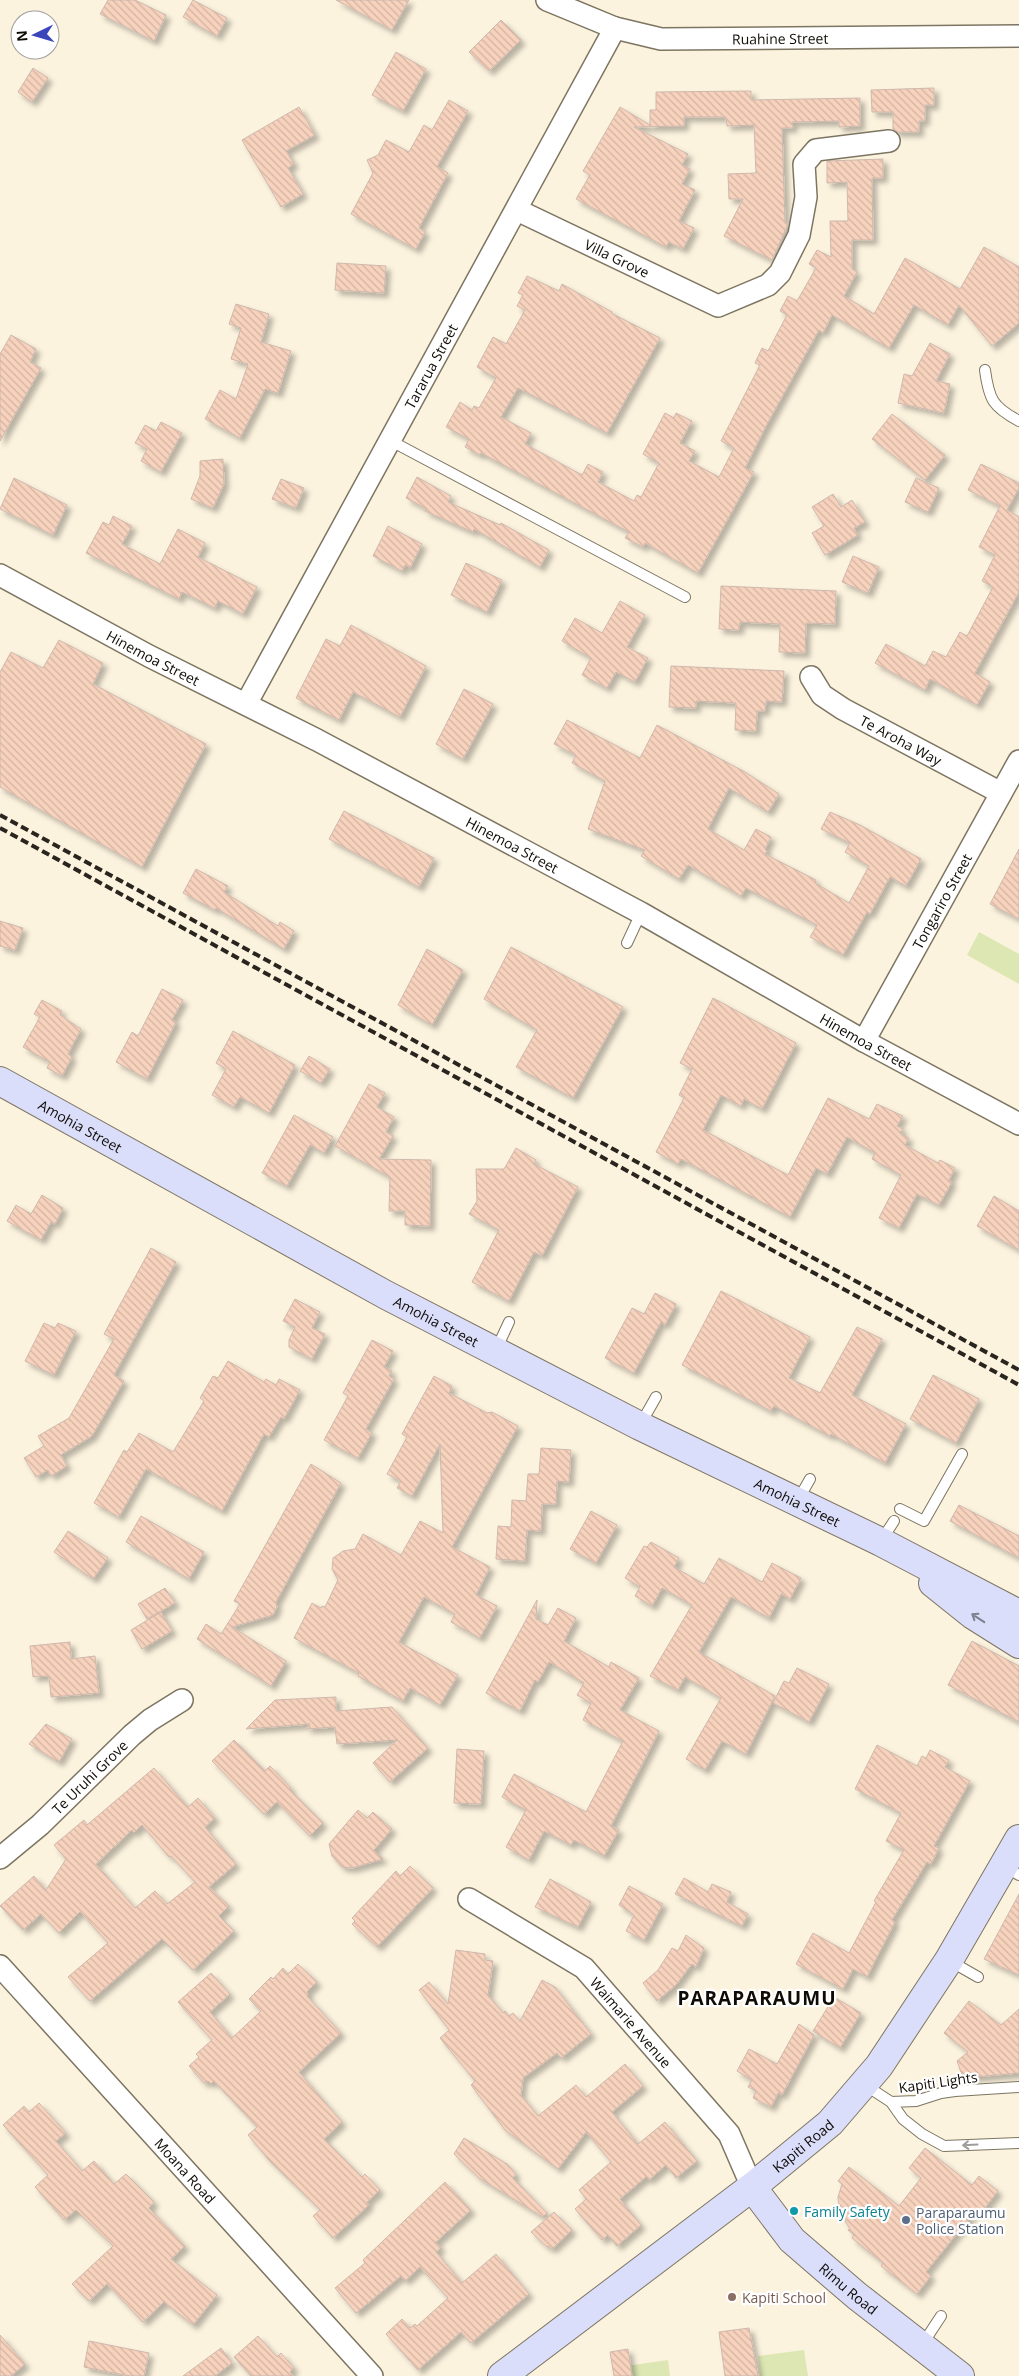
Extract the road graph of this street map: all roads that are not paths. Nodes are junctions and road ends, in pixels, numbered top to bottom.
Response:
1 (547, 0) edge
2 (615, 28) junction
3 (1019, 36) edge
4 (889, 141) dead end
5 (517, 210) junction
6 (985, 370) dead end
7 (1019, 421) edge
8 (391, 441) junction
9 (0, 574) edge
10 (685, 597) dead end
11 (811, 677) dead end
12 (246, 704) junction
13 (1019, 761) edge
14 (1001, 794) junction
15 (641, 913) junction
16 (627, 943) dead end
17 (864, 1041) junction
18 (0, 1081) edge
19 (1019, 1124) edge
20 (509, 1322) dead end
21 (496, 1350) junction
22 (656, 1397) dead end
23 (640, 1426) junction
24 (962, 1454) dead end
25 (810, 1479) dead end
26 (797, 1503) junction
27 (900, 1509) dead end
28 (887, 1531) junction
29 (1019, 1614) edge
30 (1019, 1644) edge
31 (182, 1700) dead end
32 (1019, 1839) edge
33 (0, 1858) edge
34 (1011, 1870) edge
35 (469, 1899) dead end
36 (949, 1960) junction
37 (0, 1966) edge
38 (978, 1977) dead end
39 (865, 2085) junction
40 (1019, 2087) edge
41 (891, 2102) junction
42 (1019, 2142) edge
43 (752, 2188) junction
44 (941, 2316) dead end
45 (922, 2346) junction
46 (372, 2376) edge
47 (502, 2376) edge
48 (960, 2376) edge

1 - 2 street, Ruahine Street
2 - 3 street, Ruahine Street
2 - 5 street, Tararua Street
4 - 5 street, Villa Grove
5 - 8 street, Tararua Street
6 - 7 lane
8 - 10 lane
8 - 12 street, Tararua Street
9 - 12 street, Hinemoa Street
11 - 14 street, Te Aroha Way
12 - 15 street, Hinemoa Street
13 - 14 street, Tongariro Street
14 - 17 street, Tongariro Street
15 - 16 lane
15 - 17 street, Hinemoa Street
17 - 19 street, Hinemoa Street
18 - 21 main road, Amohia Street
20 - 21 lane
21 - 23 main road, Amohia Street
22 - 23 lane
23 - 26 main road, Amohia Street
24 - 27 lane
25 - 26 lane
26 - 28 main road, Amohia Street
28 - 29 main road, Amohia Street
30 -> 28 main road, Amohia Street
31 - 33 street, Te Uruhi Grove
32 - 34 main road, Kapiti Road
34 - 36 main road, Kapiti Road
35 - 43 street, Waimarie Avenue
36 - 38 lane
36 - 39 main road, Kapiti Road
37 - 46 street, Moana Road
39 - 41 lane, Kapiti Lights
39 - 43 main road, Kapiti Road
40 - 41 lane, Kapiti Lights
42 -> 41 lane, Kapiti Lights
43 - 45 main road, Rimu Road
43 - 47 main road, Kapiti Road
44 - 45 lane
45 - 48 main road, Rimu Road

